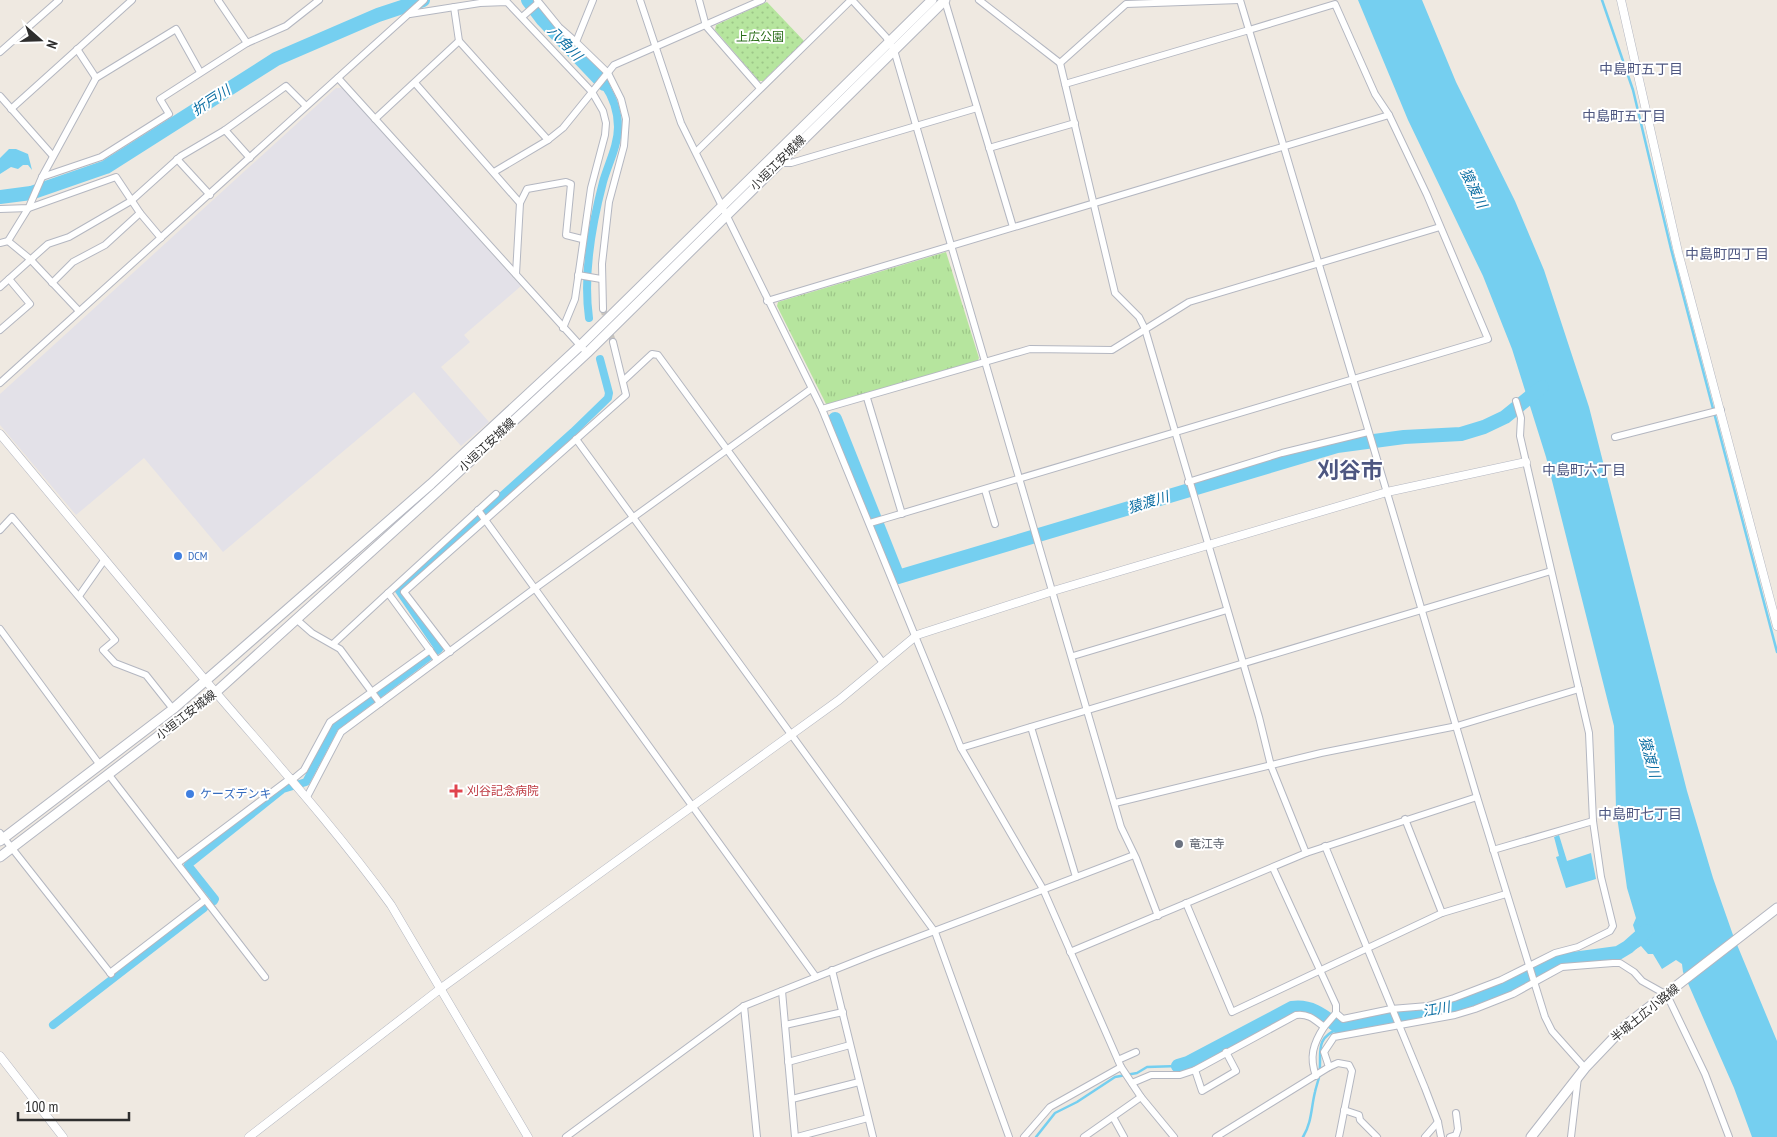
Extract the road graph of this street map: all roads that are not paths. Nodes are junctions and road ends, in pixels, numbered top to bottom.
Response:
1 (60, 0) edge
2 (132, 0) edge
3 (319, 0) edge
4 (424, 0) edge
5 (593, 0) edge
6 (640, 0) edge
7 (698, 0) edge
8 (762, 0) edge
9 (851, 0) edge
10 (932, 0) edge
11 (945, 0) edge
12 (979, 0) edge
13 (1240, 0) edge
14 (1621, 0) edge
15 (220, 1) edge
16 (538, 2) edge
17 (1334, 2) edge
18 (454, 7) junction
19 (409, 14) junction
20 (522, 17) junction
21 (706, 26) junction
22 (1248, 30) junction
23 (459, 41) junction
24 (890, 41) junction
25 (247, 42) junction
26 (576, 42) junction
27 (656, 48) junction
28 (77, 49) junction
29 (894, 50) junction
30 (0, 52) edge
31 (1060, 63) junction
32 (200, 72) junction
33 (608, 73) junction
34 (96, 78) junction
35 (338, 78) junction
36 (415, 83) junction
37 (1066, 84) junction
38 (760, 88) junction
39 (593, 90) junction
40 (0, 96) edge
41 (306, 106) junction
42 (11, 108) junction
43 (977, 108) junction
44 (1389, 115) junction
45 (375, 119) junction
46 (1075, 123) junction
47 (917, 126) junction
48 (225, 130) junction
49 (548, 140) junction
50 (989, 148) junction
51 (1284, 148) junction
52 (696, 152) junction
53 (53, 156) junction
54 (250, 158) junction
55 (177, 159) junction
56 (778, 164) junction
57 (494, 172) junction
58 (42, 177) junction
59 (210, 195) junction
60 (131, 201) junction
61 (520, 203) junction
62 (1094, 203) junction
63 (29, 208) junction
64 (0, 209) edge
65 (726, 209) junction
66 (140, 213) junction
67 (1012, 227) junction
68 (1440, 227) junction
69 (161, 238) junction
70 (582, 239) junction
71 (8, 241) junction
72 (0, 243) edge
73 (949, 246) junction
74 (30, 259) junction
75 (1317, 264) junction
76 (516, 274) junction
77 (580, 276) junction
78 (9, 279) junction
79 (598, 279) junction
80 (52, 283) junction
81 (0, 287) edge
82 (767, 301) junction
83 (603, 309) tunnel mouth
84 (78, 312) junction
85 (563, 328) junction
86 (1145, 328) junction
87 (0, 330) edge
88 (613, 342) tunnel mouth
89 (583, 350) junction
90 (984, 363) junction
91 (1355, 379) junction
92 (623, 381) junction
93 (0, 383) edge
94 (811, 389) junction
95 (867, 398) junction
96 (1516, 401) dead end
97 (822, 409) junction
98 (1720, 411) junction
99 (1174, 432) junction
100 (1368, 432) junction
101 (0, 434) edge
102 (1615, 438) dead end
103 (576, 439) junction
104 (727, 449) junction
105 (1526, 462) junction
106 (1019, 479) junction
107 (1188, 482) junction
108 (984, 490) junction
109 (1387, 492) junction
110 (496, 494) dead end
111 (478, 510) junction
112 (902, 514) junction
113 (635, 518) junction
114 (485, 521) junction
115 (874, 522) junction
116 (995, 524) dead end
117 (0, 530) edge
118 (1208, 546) junction
119 (105, 559) junction
120 (1551, 571) junction
121 (534, 589) junction
122 (1053, 591) junction
123 (388, 593) junction
124 (79, 596) junction
125 (1227, 610) junction
126 (1421, 610) junction
127 (296, 619) junction
128 (1777, 626) edge
129 (0, 629) edge
130 (917, 635) junction
131 (333, 644) junction
132 (430, 650) junction
133 (450, 652) junction
134 (1072, 656) junction
135 (437, 660) dead end
136 (1243, 662) junction
137 (883, 663) junction
138 (206, 681) junction
139 (1579, 689) junction
140 (216, 692) junction
141 (372, 692) junction
142 (380, 703) junction
143 (173, 709) junction
144 (1088, 710) junction
145 (1457, 726) junction
146 (1031, 727) junction
147 (790, 734) junction
148 (961, 748) junction
149 (100, 765) junction
150 (1271, 766) junction
151 (109, 776) junction
152 (292, 779) junction
153 (306, 796) junction
154 (1478, 797) junction
155 (1115, 803) junction
156 (693, 807) junction
157 (1405, 819) junction
158 (1593, 821) junction
159 (1, 837) edge
160 (1324, 846) junction
161 (12, 848) junction
162 (1493, 850) junction
163 (1306, 854) junction
164 (1134, 855) junction
165 (0, 857) edge
166 (178, 863) junction
167 (1273, 868) junction
168 (1076, 877) junction
169 (1042, 889) junction
170 (1506, 894) junction
171 (205, 900) junction
172 (1186, 904) junction
173 (1777, 908) edge
174 (1442, 913) junction
175 (1158, 916) junction
176 (935, 932) junction
177 (1367, 948) junction
178 (1070, 952) junction
179 (1528, 965) junction
180 (832, 970) junction
181 (1319, 970) junction
182 (265, 977) dead end
183 (816, 977) junction
184 (1533, 982) junction
185 (440, 988) junction
186 (782, 991) junction
187 (1667, 995) junction
188 (744, 1006) junction
189 (1391, 1009) junction
190 (842, 1012) junction
191 (1336, 1013) junction
192 (785, 1025) junction
193 (1398, 1025) junction
194 (1324, 1027) junction
195 (850, 1045) junction
196 (1136, 1052) dead end
197 (1226, 1052) junction
198 (0, 1056) edge
199 (788, 1062) junction
200 (1120, 1063) junction
201 (1585, 1068) junction
202 (1327, 1069) junction
203 (1195, 1070) junction
204 (1316, 1075) junction
205 (1578, 1077) junction
206 (860, 1082) junction
207 (1132, 1083) junction
208 (1141, 1097) junction
209 (792, 1099) junction
210 (1344, 1110) junction
211 (1456, 1113) dead end
212 (1113, 1116) junction
213 (868, 1118) junction
214 (1438, 1122) junction
215 (63, 1137) edge
216 (249, 1137) edge
217 (528, 1137) edge
218 (566, 1137) edge
219 (757, 1137) edge
220 (796, 1137) edge
221 (873, 1137) edge
222 (1009, 1137) edge
223 (1024, 1137) edge
224 (1084, 1137) edge
225 (1124, 1137) edge
226 (1174, 1137) edge
227 (1216, 1137) edge
228 (1339, 1137) edge
229 (1377, 1137) edge
230 (1425, 1137) edge
231 (1441, 1137) edge
232 (1450, 1137) edge
233 (1530, 1137) edge
234 (1571, 1137) edge
235 (1728, 1137) edge

1 - 30 street
2 - 28 street
3 - 25 street
4 - 19 street
5 - 26 street
6 - 27 street
7 - 21 street
8 - 21 street
9 - 24 street
9 - 38 street
10 - 24 main road, 小垣江安城線
11 - 29 main road, 小垣江安城線
11 - 43 street
12 - 31 street
13 - 22 street
13 - 31 street
14 - 98 street
15 - 25 street
16 - 20 street
16 - 26 street
17 - 22 street
17 - 44 street
18 - 19 street
18 - 20 street
18 - 23 street
19 - 35 street
20 - 39 street
21 - 27 street
21 - 38 street
22 - 37 street
22 - 51 street
23 - 36 street
23 - 49 street
24 - 29 street
24 - 65 main road, 小垣江安城線
25 - 32 street
26 - 33 street
27 - 33 street
27 - 52 street
28 - 34 street
28 - 42 street
29 - 47 street
29 - 56 main road, 小垣江安城線
31 - 37 street
32 - 34 street
32 - 58 street
33 - 39 street
33 - 79 street
34 - 53 street
35 - 41 street
35 - 45 street
36 - 45 street
36 - 57 street
37 - 46 street
38 - 52 street
39 - 49 street
39 - 70 street
40 - 42 street
41 - 48 street
41 - 54 street
42 - 53 street
43 - 47 street
43 - 50 street
44 - 51 street
44 - 68 street
45 - 76 street
46 - 50 street
46 - 62 street
47 - 56 street
47 - 73 street
48 - 54 street
48 - 55 street
49 - 57 street
50 - 67 street
51 - 62 street
51 - 75 street
52 - 65 street
53 - 58 street
54 - 59 street
55 - 59 street
55 - 60 street
56 - 65 main road, 小垣江安城線
57 - 61 street
58 - 63 street
59 - 69 street
60 - 63 street
60 - 66 street
60 - 74 street
61 - 70 street
61 - 76 street
62 - 67 street
62 - 86 street
63 - 64 street
63 - 71 street
65 - 82 street
65 - 89 main road, 小垣江安城線
66 - 69 street
66 - 80 street
67 - 73 street
68 - 75 street
68 - 91 street
69 - 84 street
70 - 77 street
71 - 72 street
71 - 74 street
73 - 82 street
73 - 90 street
74 - 78 street
74 - 80 street
75 - 86 street
75 - 91 street
76 - 85 street
77 - 79 street
77 - 85 street
78 - 81 street
78 - 87 street
79 - 83 street
80 - 84 street
82 - 94 street
84 - 93 street
85 - 89 street
86 - 90 street
86 - 99 street
88 - 92 street
89 - 127 main road, 小垣江安城線
89 - 138 main road, 小垣江安城線
90 - 95 street
90 - 106 street
91 - 99 street
91 - 100 street
92 - 103 street
92 - 104 street
94 - 97 street
94 - 104 street
95 - 97 street
95 - 112 street
96 - 105 street
97 - 115 street
98 - 102 street
98 - 128 street
99 - 106 street
99 - 107 street
100 - 107 street
100 - 109 street
101 - 119 street
103 - 113 street
103 - 114 street
104 - 113 street
104 - 137 street
105 - 109 street
105 - 120 street
106 - 108 street
106 - 122 street
107 - 118 street
108 - 112 street
108 - 116 street
109 - 118 street
109 - 126 street
110 - 111 street
111 - 114 street
111 - 123 street
112 - 115 street
113 - 121 street
113 - 147 street
114 - 121 street
114 - 133 street
115 - 130 street
117 - 124 street
118 - 122 street
118 - 125 street
119 - 124 street
119 - 138 street
120 - 126 street
120 - 139 street
121 - 133 street
121 - 156 street
122 - 130 street
122 - 134 street
123 - 131 street
123 - 132 street
124 - 143 street
125 - 134 street
125 - 136 street
126 - 136 street
126 - 145 street
127 - 131 street
127 - 140 main road, 小垣江安城線
129 - 149 street
130 - 137 street
130 - 148 street
131 - 141 street
132 - 135 street
132 - 141 street
133 - 142 street
134 - 144 street
136 - 144 street
136 - 150 street
137 - 147 street
138 - 140 street
138 - 143 main road, 小垣江安城線
139 - 145 street
139 - 158 street
140 - 151 main road, 小垣江安城線
140 - 152 street
141 - 142 street
141 - 152 street
142 - 153 street
143 - 149 main road, 小垣江安城線
144 - 146 street
144 - 155 street
145 - 150 street
145 - 154 street
146 - 148 street
146 - 168 street
147 - 156 street
147 - 176 street
148 - 169 street
149 - 159 main road, 小垣江安城線
150 - 155 street
150 - 163 street
151 - 161 main road, 小垣江安城線
151 - 166 street
152 - 153 street
152 - 166 street
153 - 185 street
154 - 157 street
154 - 162 street
155 - 164 street
156 - 183 street
156 - 185 street
157 - 160 street
157 - 174 street
158 - 162 street
158 - 179 street
159 - 161 street
160 - 163 street
160 - 177 street
161 - 165 main road, 小垣江安城線
161 - 171 street
162 - 170 street
163 - 167 street
164 - 168 street
164 - 175 street
166 - 171 street
167 - 172 street
167 - 181 street
168 - 169 street
169 - 176 street
169 - 178 street
170 - 174 street
170 - 179 street
171 - 182 street
172 - 175 street
172 - 181 street
173 - 187 main road, 半城土広小路線
174 - 177 street
175 - 178 street
176 - 180 street
176 - 222 street
177 - 181 street
177 - 189 street
178 - 200 street
179 - 184 street
179 - 189 street
180 - 183 street
180 - 190 street
181 - 191 street
183 - 186 street
184 - 187 street
184 - 193 street
184 - 201 street
185 - 216 street
185 - 217 street
186 - 188 street
186 - 192 street
187 - 201 main road, 半城土広小路線
187 - 235 street
188 - 218 street
188 - 219 street
189 - 191 street
189 - 193 street
190 - 192 street
190 - 195 street
191 - 194 street
192 - 199 street
193 - 202 street
193 - 214 street
194 - 197 street
194 - 204 street
195 - 199 street
195 - 206 street
196 - 200 street
197 - 203 street
197 - 203 street
198 - 215 street
199 - 209 street
200 - 207 street
200 - 223 street
201 - 205 main road, 半城土広小路線
202 - 204 street
202 - 210 street
203 - 207 street
204 - 227 street
205 - 233 main road, 半城土広小路線
205 - 234 street
206 - 209 street
206 - 213 street
207 - 208 street
208 - 212 street
208 - 226 street
209 - 220 street
210 - 228 street
210 - 229 street
211 - 232 street
212 - 224 street
212 - 225 street
213 - 220 street
213 - 221 street
214 - 230 street
214 - 231 street

